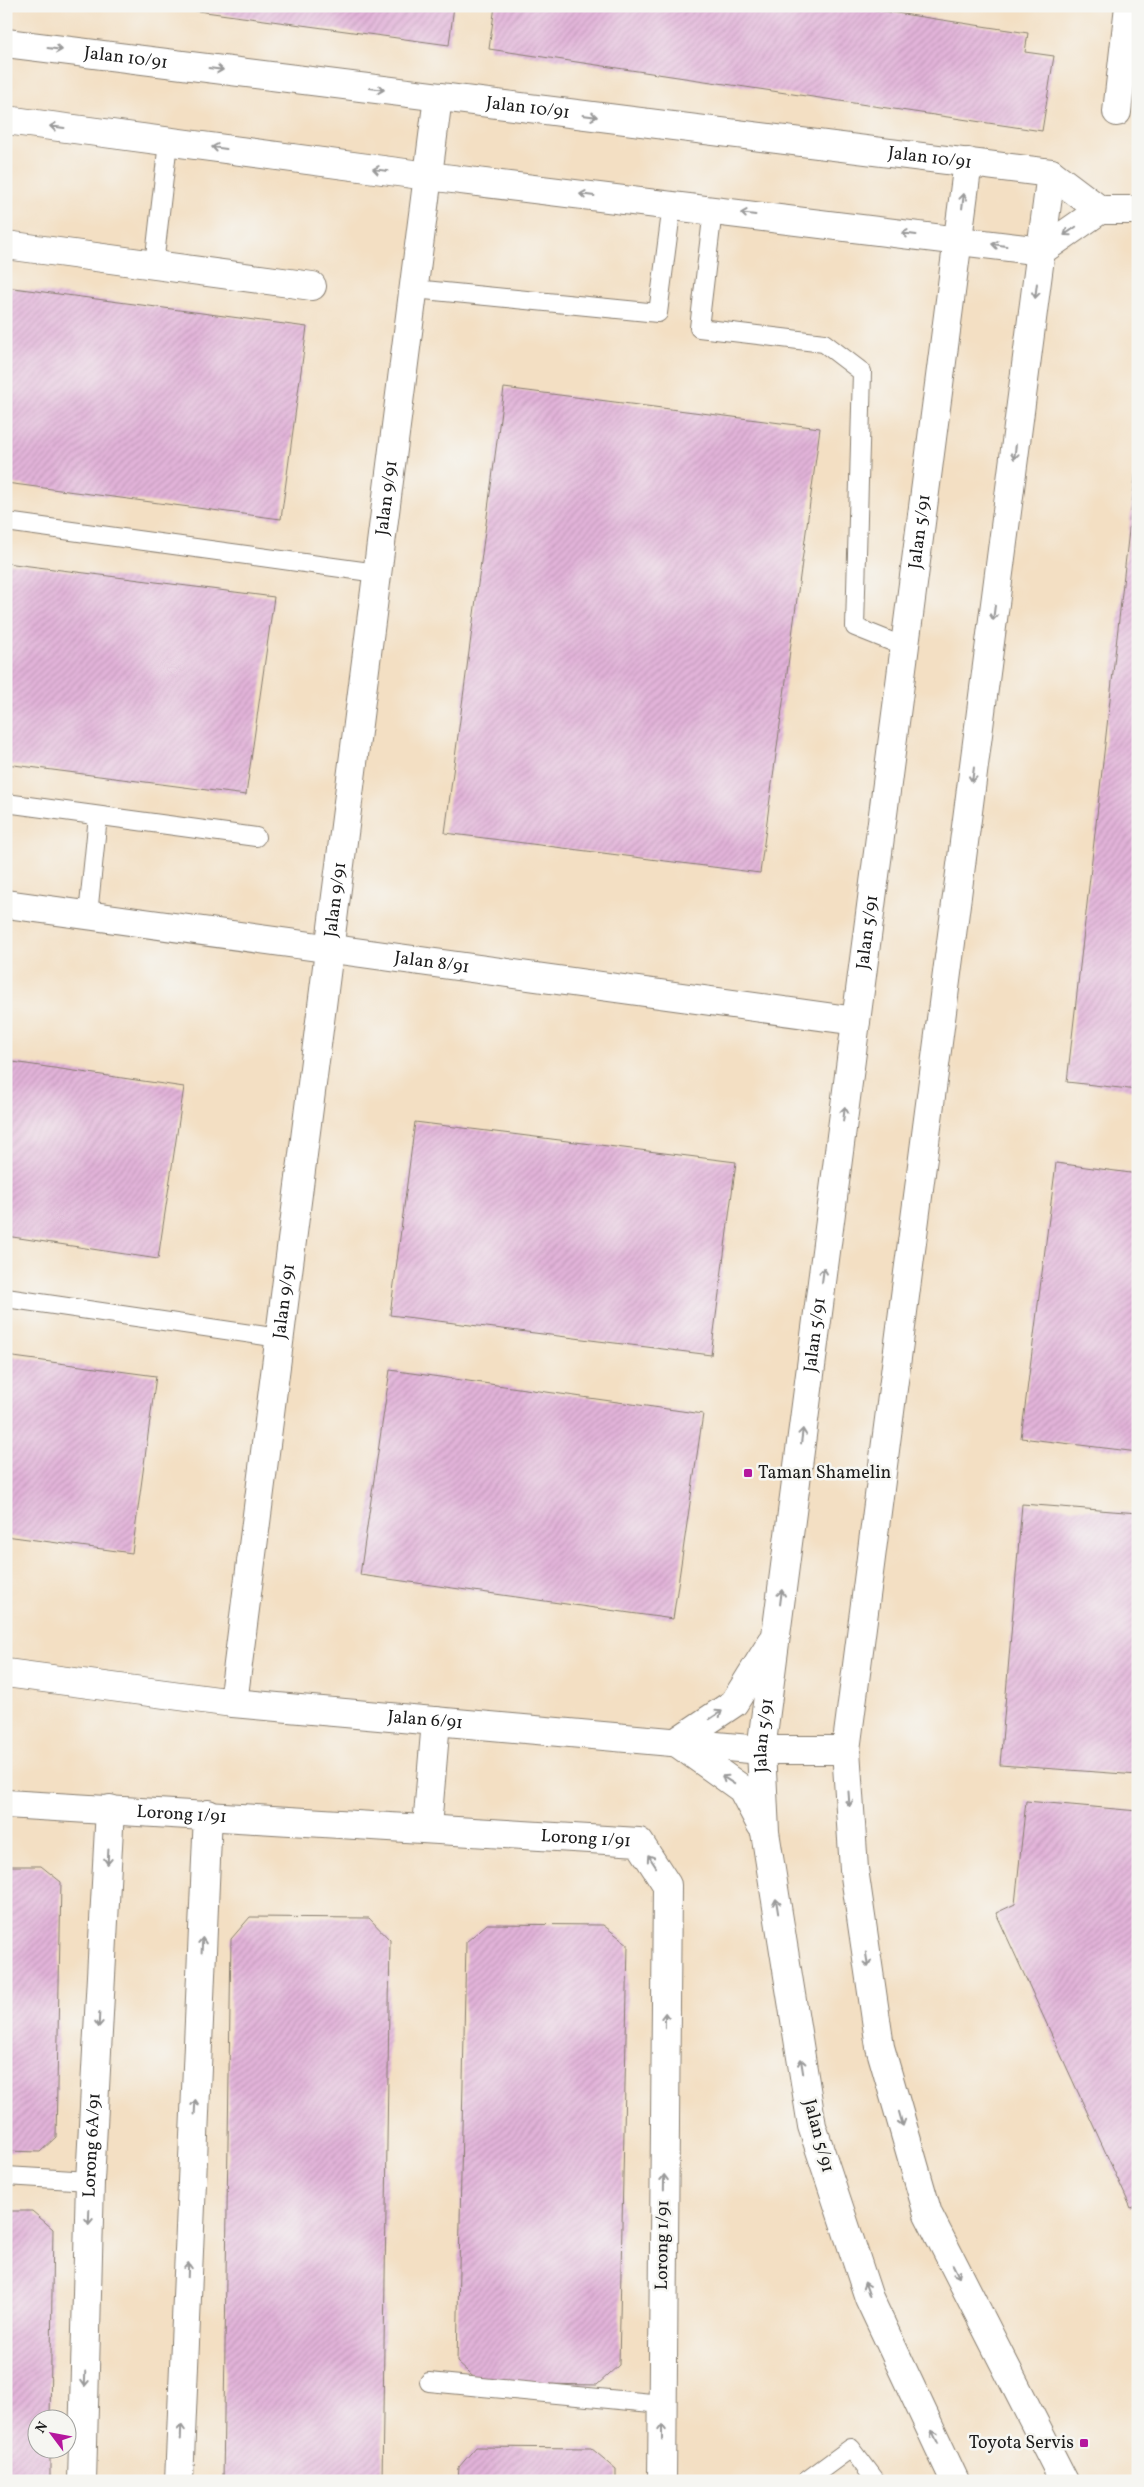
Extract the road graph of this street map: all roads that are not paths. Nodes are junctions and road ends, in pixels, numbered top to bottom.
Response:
1 (1129, 6) edge
2 (6, 43) edge
3 (438, 97) junction
4 (1117, 112) dead end
5 (6, 120) edge
6 (168, 142) junction
7 (968, 162) junction
8 (1051, 173) junction
9 (428, 176) junction
10 (672, 205) junction
11 (714, 210) junction
12 (1100, 210) junction
13 (1138, 210) edge
14 (958, 240) junction
15 (6, 245) edge
16 (1041, 251) junction
17 (154, 265) junction
18 (312, 286) dead end
19 (414, 289) junction
20 (6, 522) edge
21 (377, 573) junction
22 (905, 647) junction
23 (6, 803) edge
24 (98, 816) junction
25 (256, 837) dead end
26 (6, 904) edge
27 (88, 915) junction
28 (329, 949) junction
29 (856, 1021) junction
30 (6, 1298) edge
31 (279, 1338) junction
32 (776, 1634) junction
33 (6, 1672) edge
34 (233, 1703) junction
35 (436, 1721) junction
36 (676, 1742) junction
37 (761, 1750) junction
38 (846, 1750) junction
39 (6, 1804) edge
40 (110, 1809) junction
41 (208, 1814) junction
42 (427, 1827) junction
43 (765, 1832) junction
44 (6, 2176) edge
45 (90, 2181) junction
46 (428, 2382) dead end
47 (662, 2404) junction
48 (82, 2481) edge
49 (179, 2481) edge
50 (662, 2481) edge
51 (806, 2481) edge
52 (876, 2481) edge
53 (956, 2481) edge
54 (1064, 2481) edge

1 - 4 street
2 -> 3 street, Jalan 10/91
3 -> 7 street, Jalan 10/91
3 - 9 street, Jalan 9/91
6 -> 5 street
9 -> 6 street
6 - 17 lane
7 - 8 street, Jalan 10/91
14 -> 7 street, Jalan 5/91
8 - 12 street
8 - 16 street
10 -> 9 street
9 - 19 street, Jalan 9/91
10 - 11 street
10 - 19 lane
14 -> 11 street
11 - 22 lane
12 - 13 street
12 -> 16 street
16 -> 14 street
14 - 22 street, Jalan 5/91
15 - 17 street
16 -> 38 street
17 - 18 street
19 - 21 street, Jalan 9/91
20 - 21 lane
21 - 28 street, Jalan 9/91
22 - 29 street, Jalan 5/91
23 - 24 lane
24 - 25 lane
24 - 27 lane
26 - 27 street, Jalan 8/91
27 - 28 street, Jalan 8/91
28 - 29 street, Jalan 8/91
28 - 31 street, Jalan 9/91
32 -> 29 street, Jalan 5/91
30 - 31 lane
31 - 34 street, Jalan 9/91
36 -> 32 street
32 - 37 street, Jalan 5/91
33 - 34 street, Jalan 6/91
34 - 35 street, Jalan 6/91
35 - 36 street, Jalan 6/91
35 - 42 street
36 - 37 street, Jalan 6/91
43 -> 36 street
37 - 38 street, Jalan 6/91
37 - 43 street, Jalan 5/91
38 -> 54 street
39 - 40 street, Lorong 1/91
40 - 41 street, Lorong 1/91
40 -> 45 street, Lorong 6A/91
41 - 42 street, Lorong 1/91
49 -> 41 street
47 -> 42 street, Lorong 1/91
53 -> 43 street, Jalan 5/91
44 - 45 lane
45 -> 48 street, Lorong 6A/91
46 - 47 lane
50 -> 47 street, Lorong 1/91
51 - 52 lane

